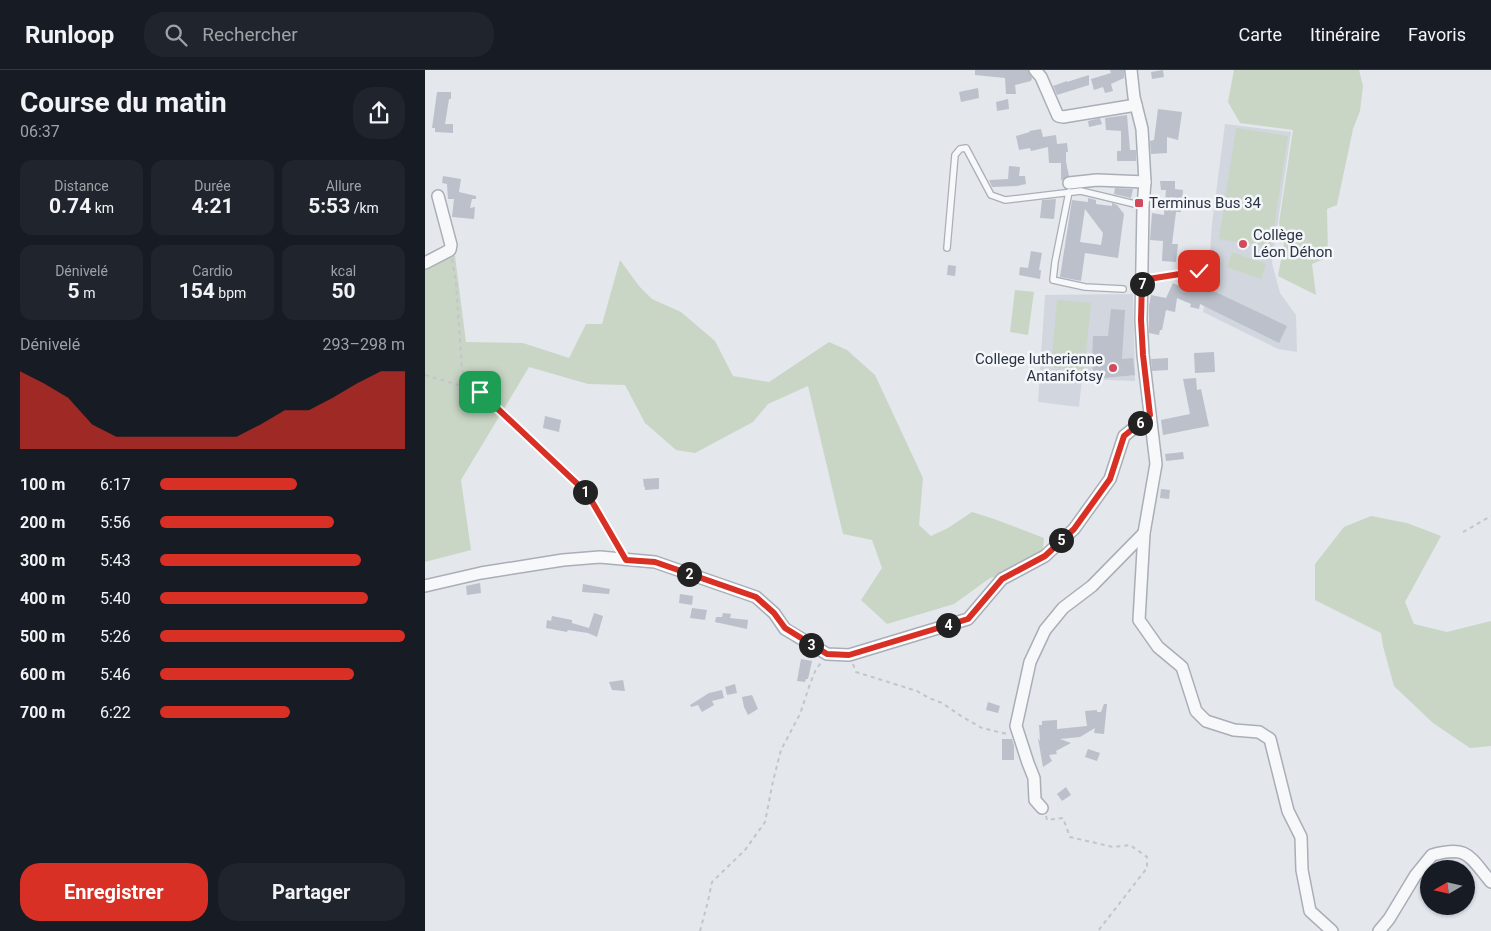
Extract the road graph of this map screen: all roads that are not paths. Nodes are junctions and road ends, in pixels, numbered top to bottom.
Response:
1 (1035, 70) edge
2 (1131, 70) edge
3 (1136, 105) junction
4 (1145, 182) junction
5 (1069, 188) junction
6 (438, 196) dead end
7 (1143, 206) junction
8 (947, 248) dead end
9 (425, 263) edge
10 (1214, 273) dead end
11 (1142, 280) junction
12 (1123, 289) dead end
13 (1150, 415) junction
14 (1144, 533) junction
15 (425, 586) edge
16 (1042, 808) road end
17 (1491, 882) edge
18 (1332, 931) edge
19 (1379, 931) edge

1 - 3 street
2 - 3 street
3 - 4 street
4 - 5 street
4 - 7 street
5 - 7 lane
5 - 8 lane
5 - 12 lane
6 - 9 street
7 - 11 street
10 - 11 lane
11 - 13 street
13 - 14 street
13 - 15 street
14 - 16 street
14 - 18 street
17 - 19 street

